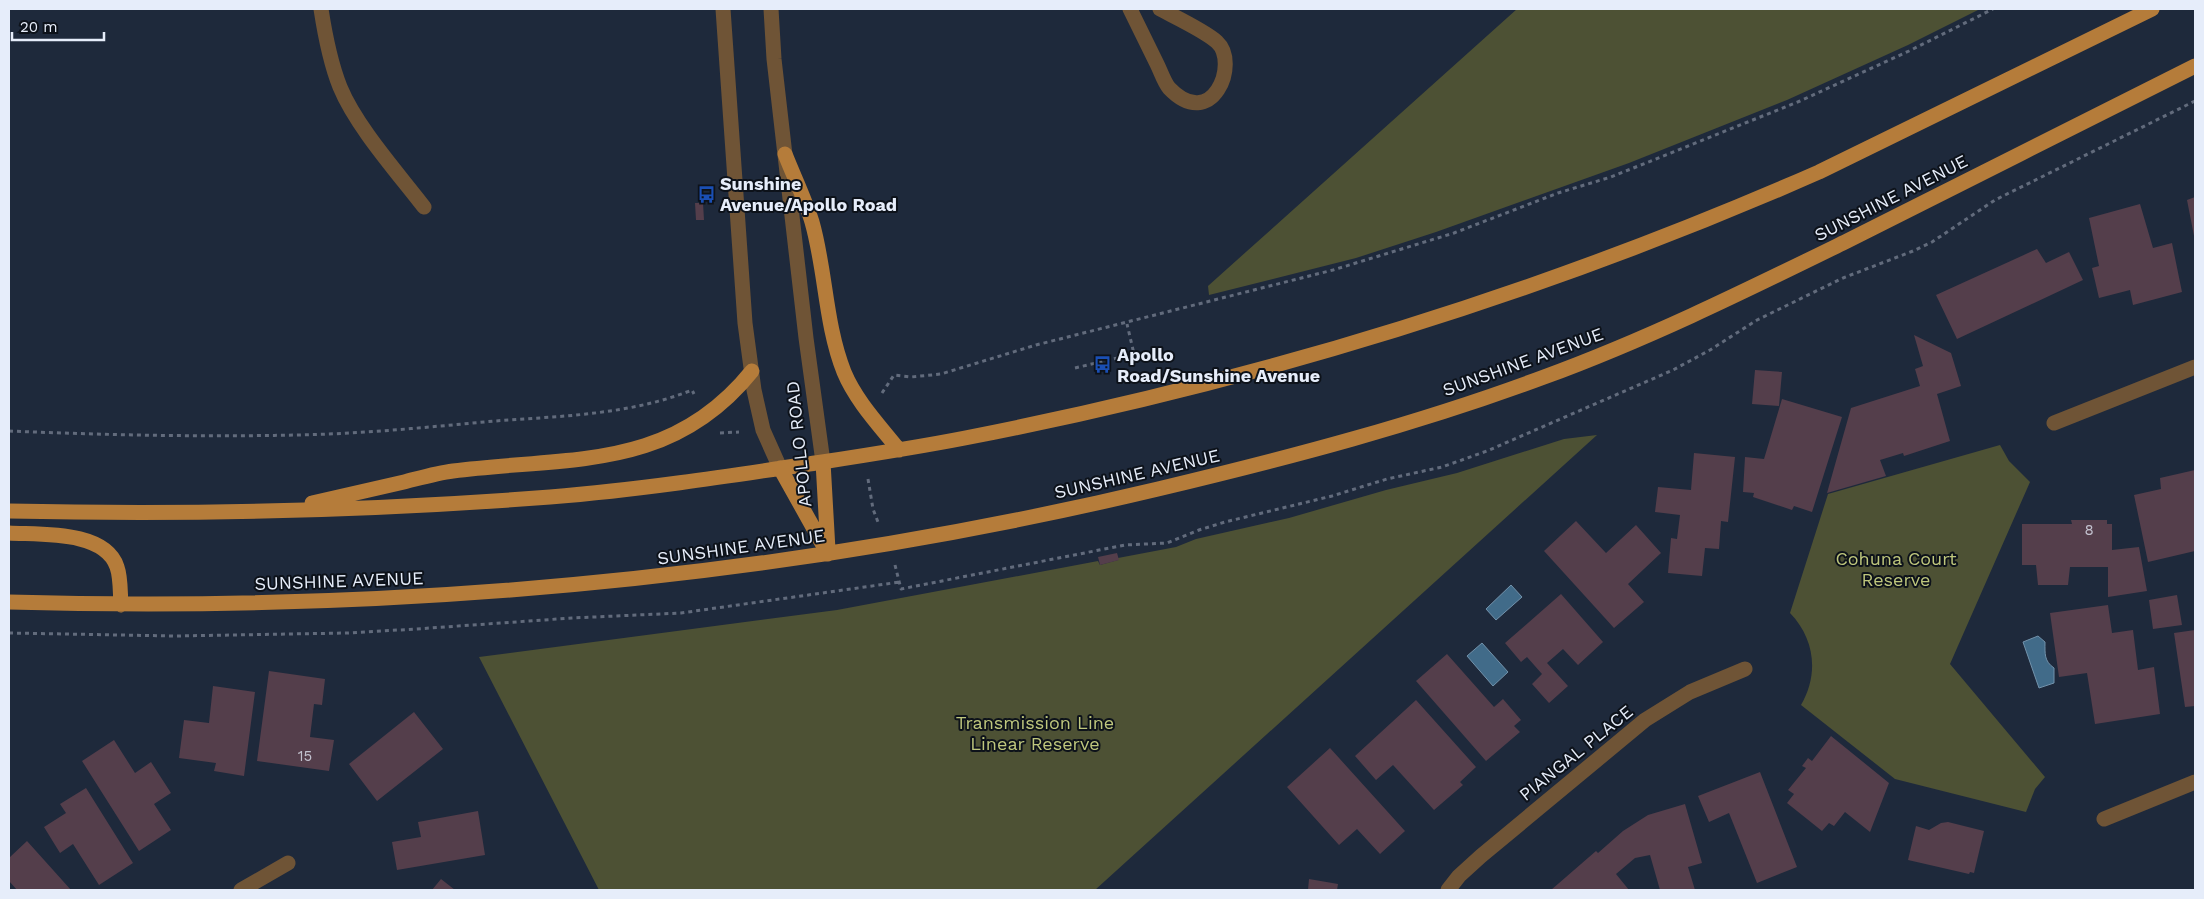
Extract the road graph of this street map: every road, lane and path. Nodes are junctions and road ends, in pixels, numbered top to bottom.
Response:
1 (321, 9) edge
2 (724, 9) edge
3 (771, 9) edge
4 (1130, 9) edge
5 (1160, 9) edge
6 (1993, 9) edge
7 (2152, 9) edge
8 (2195, 66) edge
9 (786, 154) junction
10 (424, 207) dead end
11 (1127, 324) junction
12 (2195, 366) edge
13 (1075, 368) dead end
14 (752, 371) junction
15 (692, 390) dead end
16 (878, 398) dead end
17 (2054, 423) dead end
18 (714, 430) dead end
19 (9, 431) edge
20 (748, 432) dead end
21 (899, 450) junction
22 (822, 462) junction
23 (780, 468) junction
24 (866, 474) dead end
25 (873, 509) dead end
26 (9, 511) edge
27 (276, 511) junction
28 (9, 533) edge
29 (828, 554) junction
30 (900, 582) dead end
31 (9, 602) edge
32 (120, 605) junction
33 (9, 632) edge
34 (1745, 669) dead end
35 (2195, 782) edge
36 (2104, 819) dead end
37 (288, 863) dead end
38 (241, 890) edge
39 (1448, 890) edge

1 - 10 street
2 - 14 street, APOLLO ROAD
3 - 9 street, APOLLO ROAD
4 - 5 street
6 - 11 path
7 - 21 main road
8 - 29 main road, SUNSHINE AVENUE
9 - 21 main road
9 - 22 street, APOLLO ROAD
11 - 13 path
11 - 16 path
12 - 17 street
14 - 23 street, APOLLO ROAD
14 - 27 main road
15 - 19 path
18 - 20 path
21 - 22 main road
22 - 23 main road
22 - 29 main road, APOLLO ROAD
23 - 27 main road
23 - 29 main road, APOLLO ROAD
24 - 25 path
26 - 27 main road
28 - 32 main road
29 - 32 main road, SUNSHINE AVENUE
30 - 33 path
31 - 32 main road, SUNSHINE AVENUE
34 - 39 street, PIANGAL PLACE
35 - 36 street
37 - 38 street

